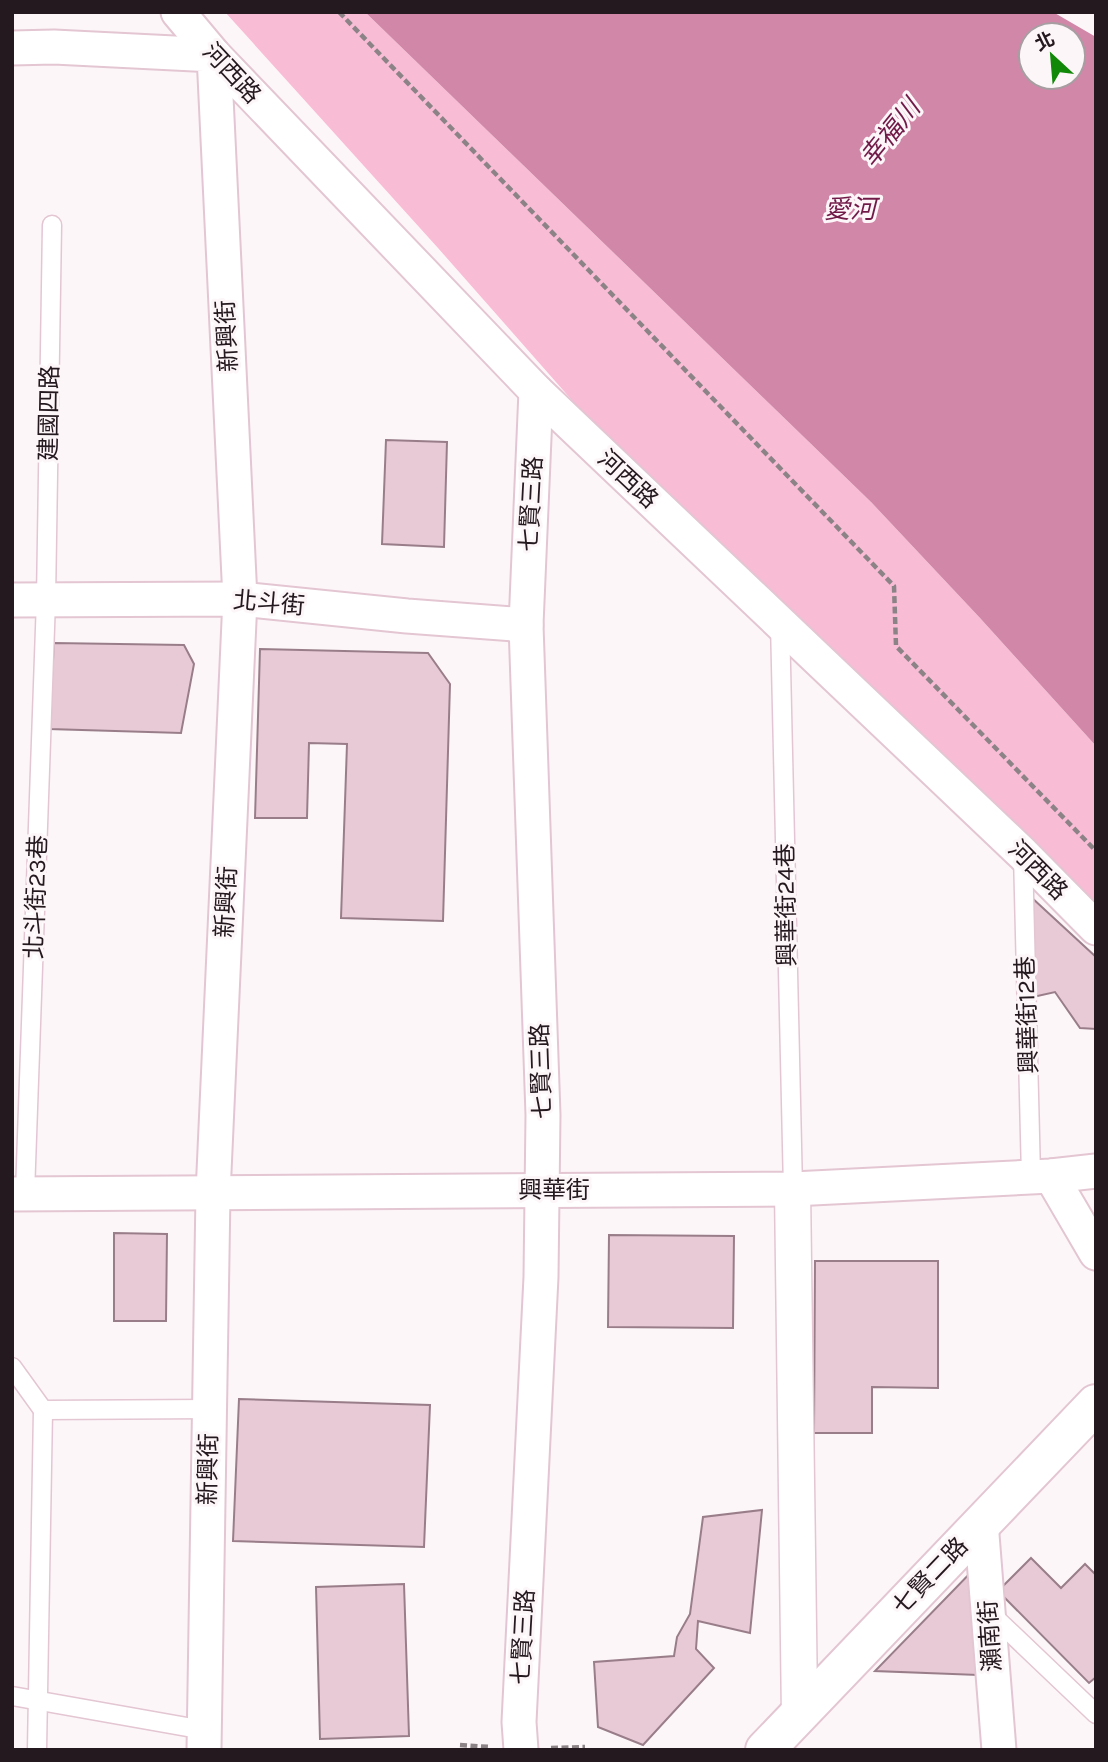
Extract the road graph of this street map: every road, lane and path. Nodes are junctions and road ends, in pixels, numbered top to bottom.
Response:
1 (178, 12) edge
2 (338, 12) edge
3 (12, 48) edge
4 (214, 55) junction
5 (52, 225) dead end
6 (536, 391) junction
7 (240, 599) junction
8 (12, 600) edge
9 (46, 600) junction
10 (780, 621) junction
11 (526, 625) junction
12 (1096, 851) edge
13 (1023, 854) junction
14 (1096, 928) edge
15 (1096, 1171) edge
16 (1041, 1176) junction
17 (793, 1189) junction
18 (541, 1191) junction
19 (19, 1193) edge
20 (212, 1194) junction
21 (1096, 1253) edge
22 (12, 1367) edge
23 (1096, 1404) edge
24 (209, 1409) junction
25 (44, 1410) junction
26 (981, 1522) junction
27 (989, 1612) junction
28 (12, 1696) edge
29 (37, 1700) junction
30 (1096, 1714) edge
31 (787, 1731) edge
32 (204, 1740) edge
33 (37, 1750) edge
34 (521, 1750) edge
35 (999, 1750) edge

1 - 4 street, 河西路
2 - 12 path
3 - 4 street
4 - 6 street, 河西路
4 - 7 street, 新興街
5 - 9 lane, 建國四路
6 - 10 street, 河西路
6 - 11 street, 七賢三路
7 - 9 street, 北斗街
7 - 11 street, 北斗街
7 - 20 street, 新興街
8 - 9 street, 北斗街
9 - 19 lane, 北斗街23巷
10 - 13 street, 河西路
10 - 17 lane, 興華街24巷
11 - 18 street, 七賢三路
13 - 14 street, 河西路
13 - 16 lane, 興華街12巷
15 - 16 street, 興華街
16 - 17 street, 興華街
16 - 21 street
17 - 18 street, 興華街
17 - 31 lane
17 - 31 lane
18 - 20 street, 興華街
18 - 34 street, 七賢三路
19 - 20 street, 興華街
20 - 24 street, 新興街
22 - 25 lane
23 - 26 street, 七賢二路
24 - 25 lane
24 - 32 street, 新興街
25 - 29 lane
26 - 27 street, 瀨南街
26 - 31 street, 七賢二路
27 - 30 lane
27 - 35 street, 瀨南街
28 - 29 lane
29 - 32 lane
29 - 33 lane

